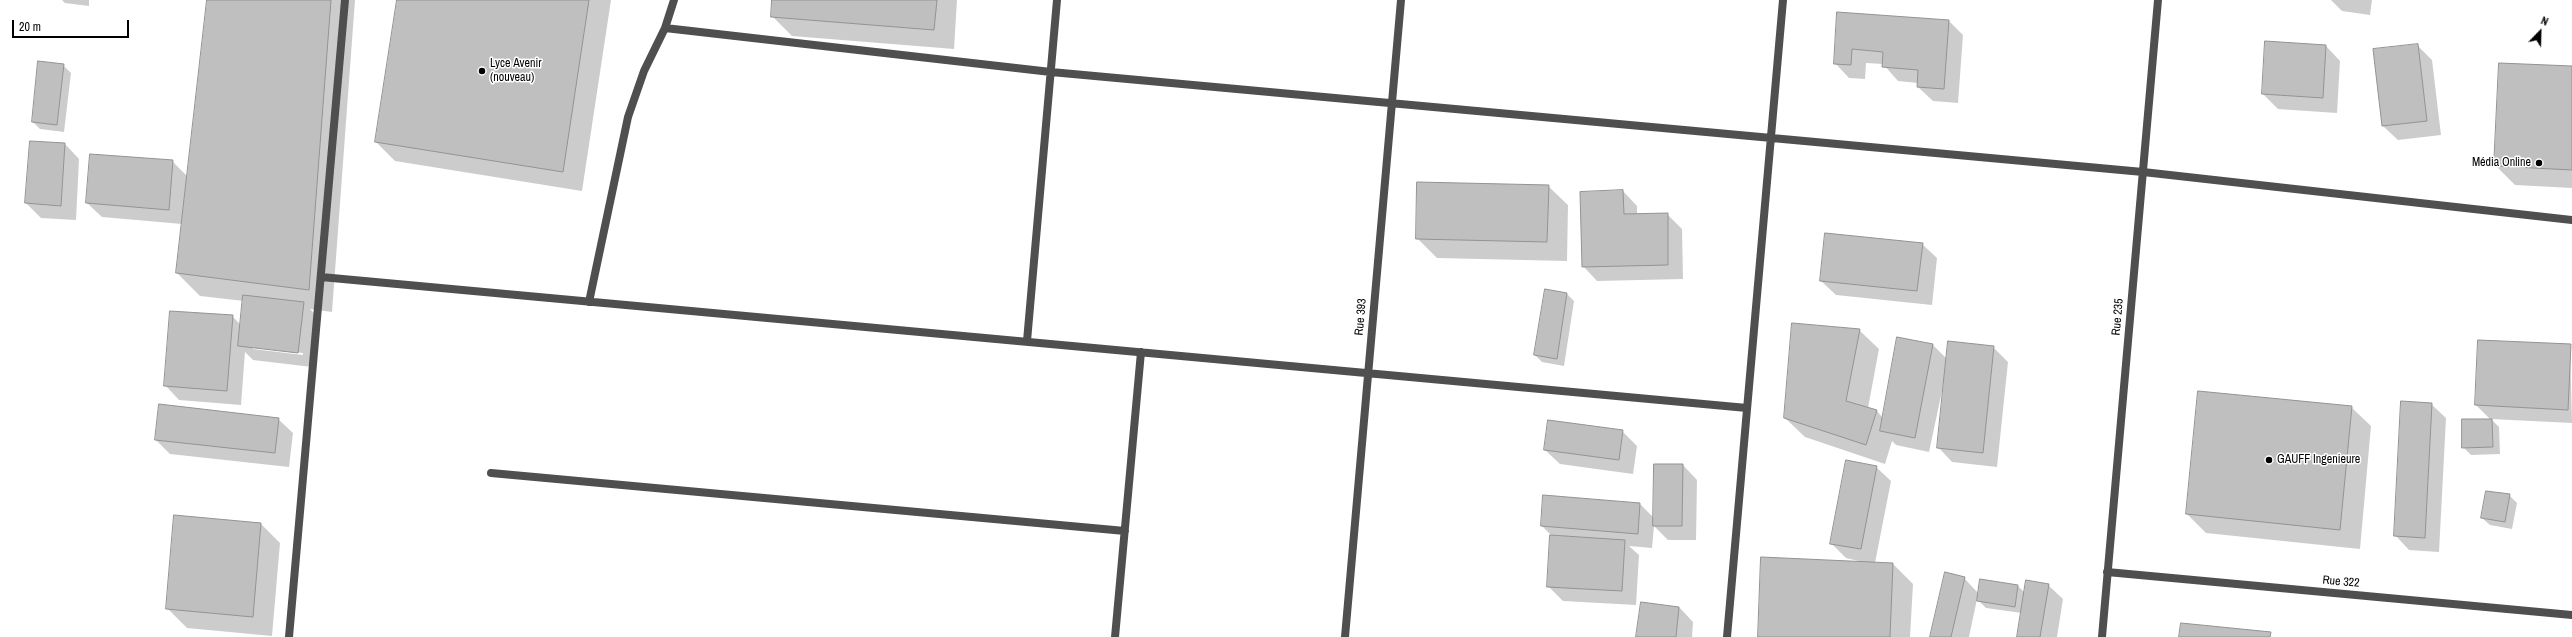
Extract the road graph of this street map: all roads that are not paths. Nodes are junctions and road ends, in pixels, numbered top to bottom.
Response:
1 (345, 0) edge
2 (674, 0) edge
3 (1057, 0) edge
4 (1401, 0) edge
5 (1783, 0) edge
6 (2158, 0) edge
7 (665, 28) junction
8 (1051, 72) junction
9 (1392, 104) junction
10 (1771, 138) junction
11 (2143, 172) junction
12 (2572, 220) edge
13 (321, 277) junction
14 (589, 302) junction
15 (1027, 342) junction
16 (1141, 352) junction
17 (1368, 373) junction
18 (1747, 408) junction
19 (491, 473) dead end
20 (1125, 531) junction
21 (2107, 572) junction
22 (2572, 615) edge
23 (289, 637) edge
24 (1115, 637) edge
25 (1345, 637) edge
26 (1727, 637) edge
27 (2102, 637) edge

1 - 13 street
2 - 7 street
3 - 8 street
4 - 9 street, Rue 393
5 - 10 street
6 - 11 street, Rue 235
7 - 8 street
7 - 14 street
8 - 9 street
8 - 15 street
9 - 10 street
9 - 17 street, Rue 393
10 - 11 street
10 - 18 street
11 - 12 street
11 - 21 street, Rue 235
13 - 14 street
13 - 23 street
14 - 15 street
15 - 16 street
16 - 17 street
16 - 20 street
17 - 18 street
17 - 25 street, Rue 393
18 - 26 street
19 - 20 street
20 - 24 street
21 - 22 street, Rue 322
21 - 27 street, Rue 235

